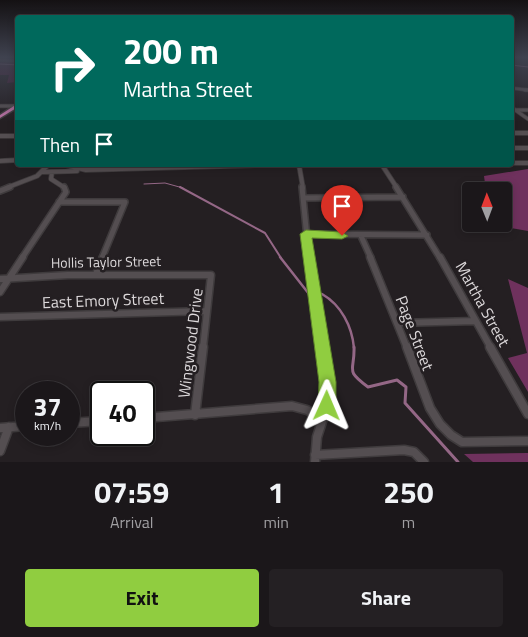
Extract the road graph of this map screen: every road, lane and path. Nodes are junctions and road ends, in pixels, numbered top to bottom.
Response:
1 (514, 88) edge
2 (518, 89) junction
3 (528, 90) edge
4 (528, 95) edge
5 (15, 105) edge
6 (0, 106) edge
7 (15, 106) edge
8 (514, 109) edge
9 (514, 110) edge
10 (528, 110) edge
11 (1, 115) edge
12 (528, 119) edge
13 (514, 133) edge
14 (528, 133) edge
15 (0, 136) edge
16 (15, 136) edge
17 (514, 148) edge
18 (528, 148) edge
19 (0, 160) edge
20 (15, 160) edge
21 (514, 163) edge
22 (528, 163) edge
23 (46, 167) edge
24 (72, 167) edge
25 (196, 167) edge
26 (299, 167) edge
27 (383, 167) edge
28 (91, 170) junction
29 (42, 172) junction
30 (52, 172) junction
31 (0, 191) edge
32 (403, 197) junction
33 (304, 198) junction
34 (59, 202) junction
35 (306, 234) junction
36 (427, 235) junction
37 (361, 236) junction
38 (96, 274) junction
39 (212, 275) joint
40 (10, 278) junction
41 (0, 279) edge
42 (0, 292) edge
43 (207, 311) junction
44 (0, 317) edge
45 (475, 321) junction
46 (398, 323) junction
47 (195, 414) junction
48 (528, 414) edge
49 (155, 417) edge
50 (322, 419) junction
51 (4, 427) edge
52 (528, 441) edge
53 (0, 451) edge
54 (315, 458) edge
55 (424, 462) edge

1 - 2 street
2 - 3 street
2 - 4 street
5 - 6 street
7 - 11 main road
8 - 10 street
9 - 12 street
13 - 14 street
15 - 16 street
17 - 18 street
19 - 20 street
21 - 22 street
23 - 29 street
24 - 28 street
25 - 28 street
26 - 33 street
27 - 32 street, Martha Street
28 - 30 street
29 - 30 street
29 - 31 street
30 - 34 street
32 - 33 street
32 - 36 street, Martha Street
33 - 35 street
34 - 38 street
34 - 40 street
35 - 37 street
35 - 50 street
36 - 37 street
36 - 45 street, Martha Street
37 - 46 street, Page Street
38 - 39 street, Hollis Taylor Street
38 - 40 street, Hollis Taylor Street
39 - 43 street, Wingwood Drive
40 - 41 street, Hollis Taylor Street
40 - 42 street
43 - 44 street, East Emory Street
43 - 47 street, Wingwood Drive
45 - 46 street
45 - 48 street, Martha Street
46 - 52 street, Page Street
47 - 49 street
47 - 50 street
50 - 54 street
51 - 53 street
54 - 55 street

